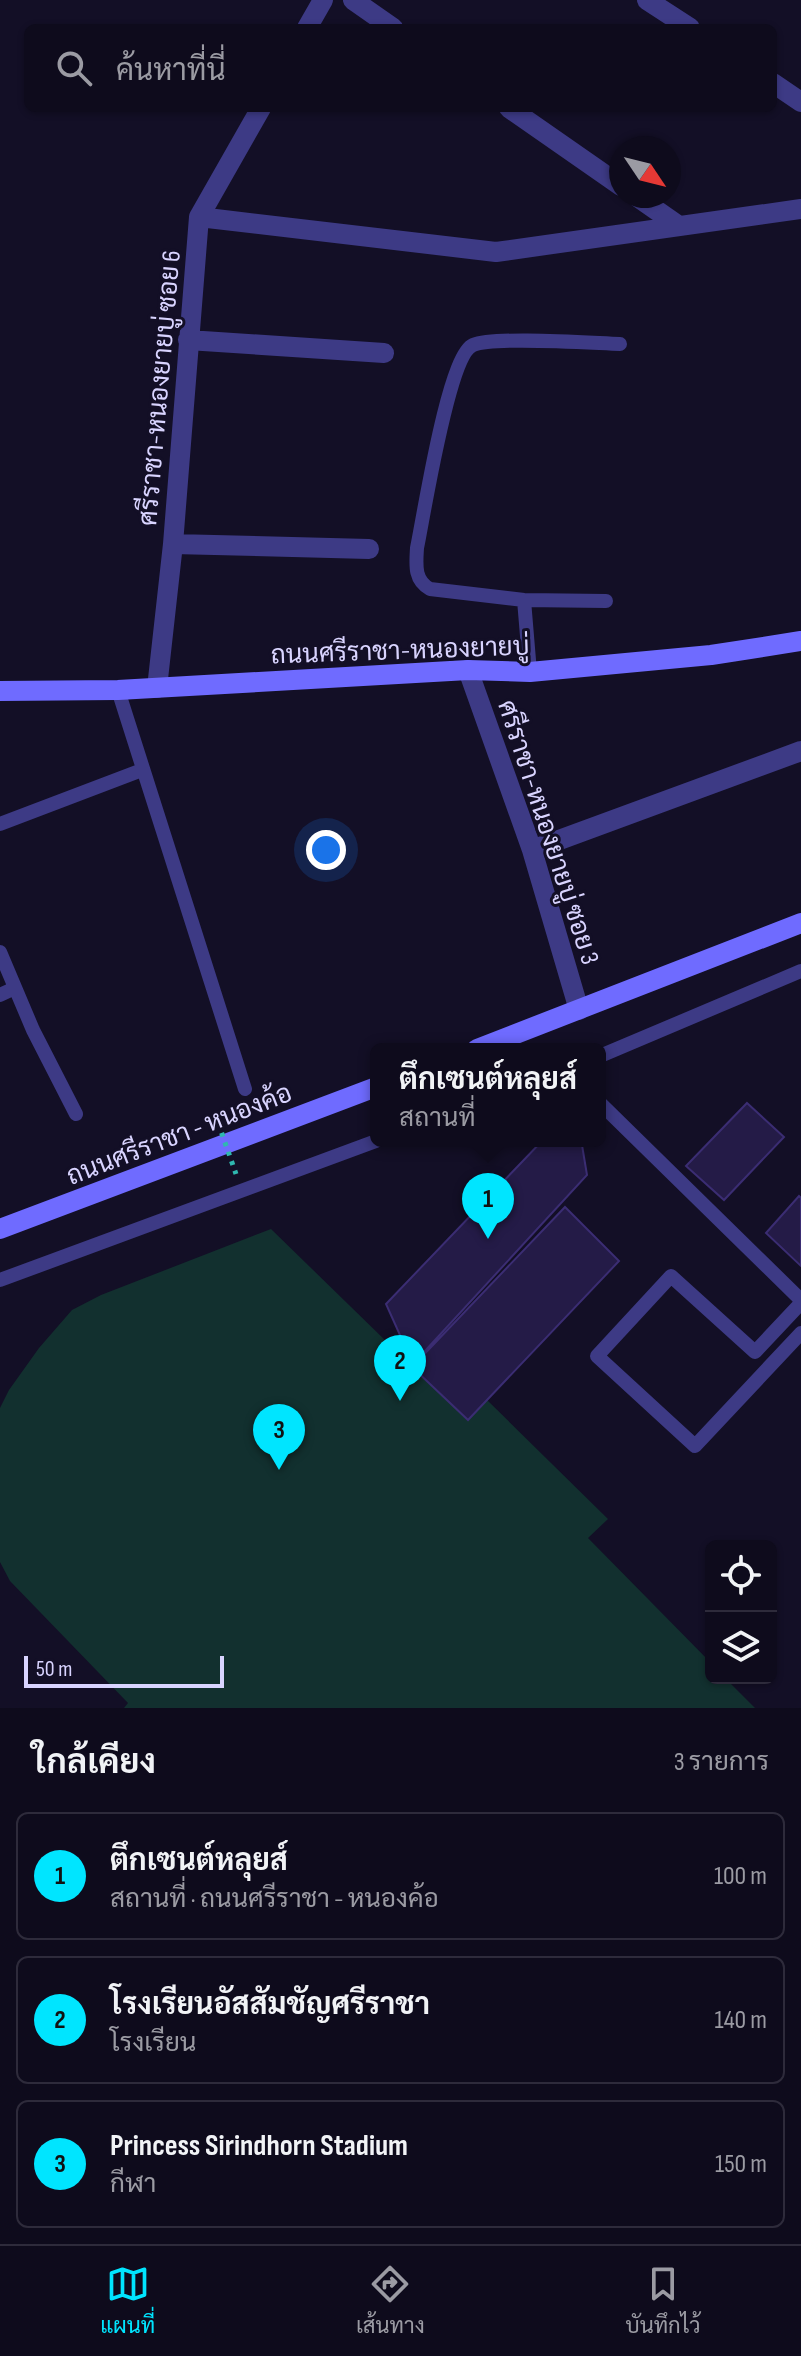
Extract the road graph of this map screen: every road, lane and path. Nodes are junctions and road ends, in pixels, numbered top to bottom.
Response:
1 (323, 0) edge
2 (353, 0) edge
3 (647, 0) edge
4 (309, 24) edge
5 (387, 24) edge
6 (684, 24) edge
7 (777, 86) edge
8 (801, 102) edge
9 (259, 112) edge
10 (515, 112) edge
11 (609, 178) edge
12 (653, 208) edge
13 (801, 209) edge
14 (199, 217) junction
15 (679, 226) junction
16 (188, 340) junction
17 (620, 344) dead end
18 (384, 353) dead end
19 (173, 544) junction
20 (369, 549) dead end
21 (524, 600) junction
22 (606, 601) dead end
23 (801, 641) edge
24 (468, 670) junction
25 (530, 672) junction
26 (157, 688) junction
27 (118, 690) junction
28 (0, 691) edge
29 (801, 751) edge
30 (142, 770) junction
31 (0, 824) edge
32 (532, 850) junction
33 (801, 923) edge
34 (0, 952) edge
35 (801, 971) edge
36 (15, 988) junction
37 (0, 995) edge
38 (579, 1010) junction
39 (493, 1043) edge
40 (606, 1053) edge
41 (245, 1089) dead end
42 (370, 1089) edge
43 (606, 1109) edge
44 (76, 1114) dead end
45 (215, 1114) dead end
46 (370, 1143) edge
47 (236, 1174) dead end
48 (0, 1229) edge
49 (0, 1280) edge
50 (801, 1301) edge
51 (801, 1333) edge

1 - 4 street
2 - 5 street
3 - 6 street
7 - 8 street
9 - 14 street, ศรีราชา-หนองยายบู่ ซอย 6
10 - 11 street
12 - 15 street
13 - 15 street
14 - 15 street
14 - 16 street, ศรีราชา-หนองยายบู่ ซอย 6
16 - 18 street
16 - 19 street, ศรีราชา-หนองยายบู่ ซอย 6
17 - 21 lane
19 - 20 street
19 - 26 street, ศรีราชา-หนองยายบู่ ซอย 6
21 - 22 lane
21 - 25 lane
23 - 25 main road, ถนนศรีราชา-หนองยายบู่
24 - 25 main road, ถนนศรีราชา-หนองยายบู่
24 - 26 main road, ถนนศรีราชา-หนองยายบู่
24 - 32 street, ศรีราชา-หนองยายบู่ ซอย 3
26 - 27 main road, ถนนศรีราชา-หนองยายบู่
27 - 28 main road, ถนนศรีราชา-หนองยายบู่
27 - 30 lane
29 - 32 street
30 - 31 lane
30 - 41 lane
32 - 38 street, ศรีราชา-หนองยายบู่ ซอย 3
33 - 38 main road
34 - 36 lane
35 - 40 lane
36 - 37 lane
36 - 44 lane
38 - 39 main road
42 - 48 main road, ถนนศรีราชา - หนองค้อ
43 - 50 lane
45 - 47 path, bridge
46 - 49 lane
50 - 51 lane

